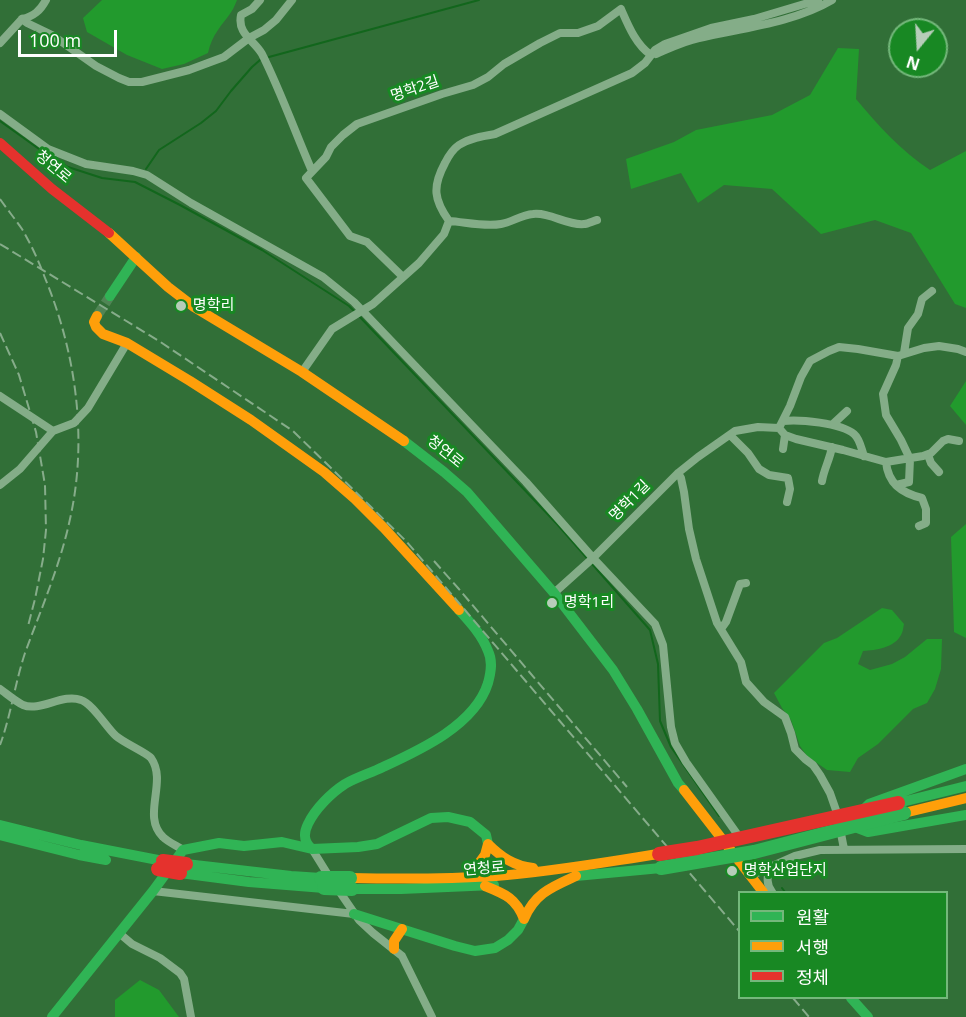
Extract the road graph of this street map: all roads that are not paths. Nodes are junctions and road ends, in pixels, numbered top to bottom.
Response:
1 (46, 0) edge
2 (260, 0) edge
3 (292, 0) edge
4 (818, 0) edge
5 (832, 0) edge
6 (22, 19) junction
7 (249, 38) junction
8 (0, 43) edge
9 (651, 55) junction
10 (0, 114) edge
11 (0, 143) edge
12 (312, 171) junction
13 (597, 220) dead end
14 (449, 221) junction
15 (136, 257) junction
16 (403, 277) junction
17 (932, 291) dead end
18 (110, 296) tunnel mouth
19 (360, 312) junction
20 (96, 316) dead end
21 (127, 343) junction
22 (966, 352) edge
23 (901, 355) junction
24 (302, 372) junction
25 (0, 396) edge
26 (847, 411) dead end
27 (781, 424) junction
28 (833, 424) junction
29 (53, 431) junction
30 (730, 435) junction
31 (785, 435) junction
32 (959, 441) dead end
33 (832, 447) junction
34 (783, 449) dead end
35 (928, 454) junction
36 (864, 456) junction
37 (910, 459) junction
38 (886, 462) junction
39 (939, 472) dead end
40 (678, 473) junction
41 (822, 481) dead end
42 (0, 485) edge
43 (896, 485) junction
44 (787, 502) dead end
45 (919, 526) dead end
46 (593, 558) junction
47 (746, 583) dead end
48 (554, 593) junction
49 (721, 629) junction
50 (0, 688) edge
51 (966, 769) edge
52 (966, 786) edge
53 (966, 798) edge
54 (900, 809) junction
55 (966, 815) edge
56 (0, 825) edge
57 (0, 835) edge
58 (740, 838) junction
59 (488, 844) junction
60 (312, 849) junction
61 (844, 849) junction
62 (966, 849) edge
63 (183, 850) junction
64 (161, 865) junction
65 (770, 867) junction
66 (562, 868) junction
67 (576, 876) junction
68 (750, 876) junction
69 (470, 877) junction
70 (351, 884) junction
71 (483, 886) junction
72 (153, 891) junction
73 (762, 891) edge
74 (771, 891) edge
75 (354, 914) junction
76 (524, 919) junction
77 (402, 929) junction
78 (119, 933) junction
79 (394, 949) junction
80 (852, 999) edge
81 (52, 1017) edge
82 (191, 1017) edge
83 (432, 1017) edge
84 (868, 1017) edge

1 - 6 street
2 - 7 street
3 - 7 street
4 - 9 street
5 - 9 street
6 - 7 street
6 - 8 street
7 - 12 street
9 - 12 street, 명학2길
9 - 14 street
10 - 19 street
11 - 15 main road, 청연로
12 - 16 street
13 - 14 street
14 - 16 street
15 - 18 main road
15 - 24 main road, 청연로
16 - 19 street
17 - 23 street
19 - 24 street
19 - 46 street
20 - 21 main road
21 - 29 street
21 - 60 main road
22 - 23 street
23 - 27 street
23 - 37 street
24 - 48 main road, 청연로
25 - 29 street
26 - 28 street
27 - 28 street, 명학1길
27 - 30 street, 명학1길
27 - 31 street
28 - 36 street, 명학1길
29 - 42 street
30 - 40 street, 명학1길
30 - 44 street
31 - 33 street
31 - 34 street
32 - 35 street
33 - 36 street
33 - 41 street
35 - 37 street
35 - 39 street
36 - 38 street
37 - 38 street
37 - 43 street
38 - 43 street
40 - 46 street, 명학1길
40 - 49 street
43 - 45 street
46 - 48 street, 명학1길
46 - 58 street
47 - 49 street
48 - 68 main road, 청연로
49 - 61 street
50 - 63 street
51 - 54 main road
52 - 54 main road, 연청로
53 - 54 main road, 연청로
54 - 55 main road
54 - 58 main road, 연청로, bridge
54 - 67 main road, 연청로, bridge
56 - 64 main road, 연청로
57 - 64 main road, 연청로
58 - 66 main road, 연청로, bridge
59 - 60 main road
59 - 66 main road
59 - 69 main road
60 - 63 main road
60 - 75 street
61 - 62 street
61 - 65 street
63 - 72 main road
64 - 70 main road, 연청로, bridge
65 - 68 street
65 - 74 street
66 - 69 main road, 연청로
67 - 71 main road, 연청로
67 - 76 main road
68 - 73 main road, 청연로
69 - 70 main road, 연청로
70 - 71 main road, 연청로
71 - 76 main road
72 - 75 street
72 - 78 main road
75 - 77 main road
75 - 79 street
76 - 77 main road
77 - 79 main road
78 - 81 main road
78 - 82 street
79 - 83 street
80 - 84 main road

